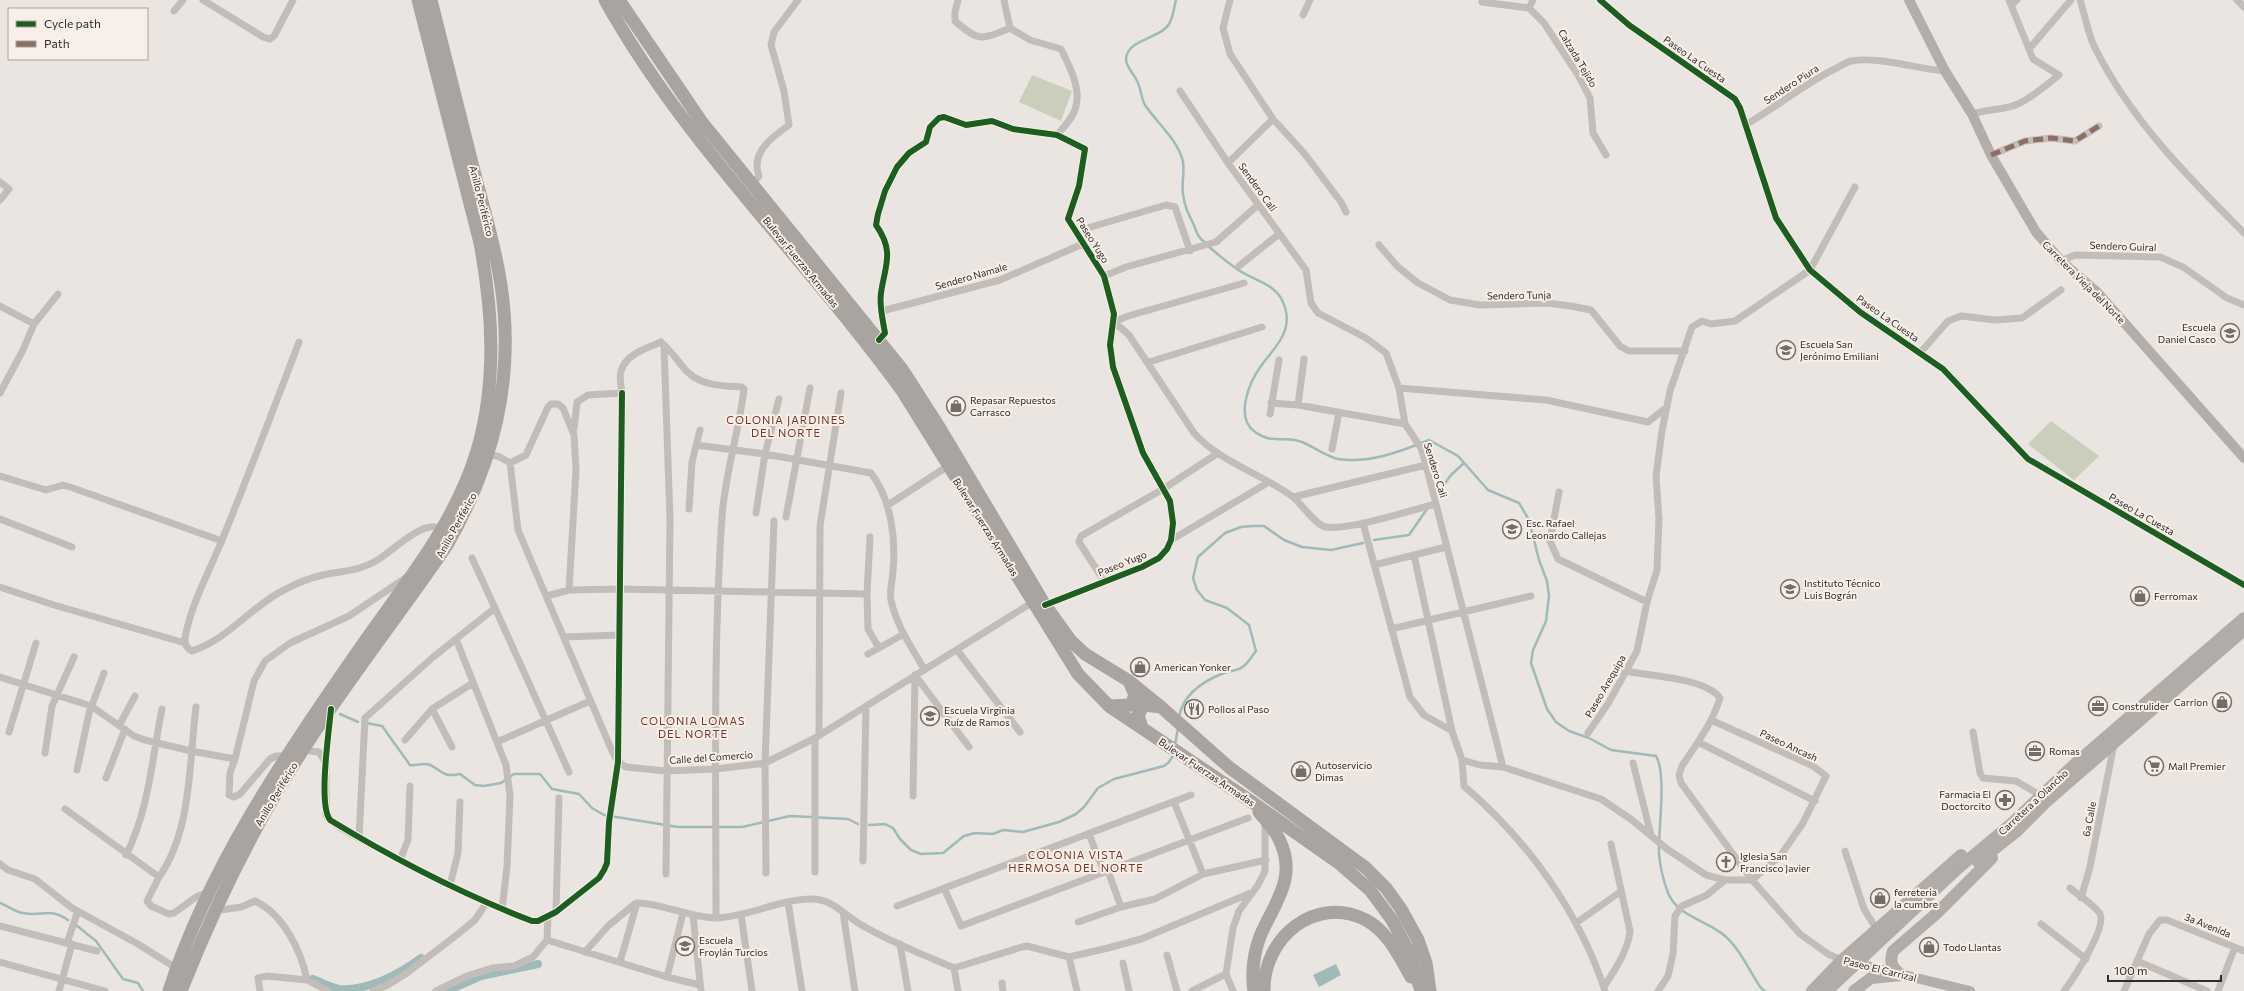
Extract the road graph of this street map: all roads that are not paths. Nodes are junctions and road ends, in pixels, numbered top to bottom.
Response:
1 (183, 0) edge
2 (203, 0) edge
3 (293, 0) edge
4 (418, 0) edge
5 (431, 0) edge
6 (439, 0) edge
7 (605, 0) edge
8 (619, 0) edge
9 (798, 0) edge
10 (958, 0) edge
11 (1004, 0) edge
12 (1230, 0) edge
13 (1310, 0) edge
14 (1533, 0) edge
15 (1600, 0) edge
16 (1909, 0) edge
17 (2017, 0) edge
18 (2071, 0) edge
19 (2080, 0) edge
20 (2237, 0) edge
21 (1482, 2) dead end
22 (2010, 3) edge
23 (2244, 7) edge
24 (1529, 8) junction
25 (174, 11) dead end
26 (1303, 15) dead end
27 (1010, 28) junction
28 (2029, 49) junction
29 (1945, 71) junction
30 (1180, 91) dead end
31 (459, 112) junction
32 (1972, 114) junction
33 (1273, 119) junction
34 (1745, 125) junction
35 (2099, 126) dead end
36 (1057, 135) junction
37 (1606, 155) dead end
38 (1991, 155) junction
39 (1228, 163) junction
40 (0, 182) edge
41 (752, 184) junction
42 (1855, 187) dead end
43 (0, 200) edge
44 (1258, 205) junction
45 (1346, 212) dead end
46 (1078, 232) junction
47 (2244, 233) edge
48 (1279, 234) junction
49 (1085, 243) junction
50 (1379, 245) dead end
51 (1190, 251) junction
52 (2061, 261) junction
53 (1239, 266) dead end
54 (1810, 270) junction
55 (1104, 276) junction
56 (1244, 283) dead end
57 (2061, 290) dead end
58 (58, 294) dead end
59 (2244, 305) edge
60 (0, 306) edge
61 (882, 311) junction
62 (1114, 322) junction
63 (34, 324) junction
64 (1262, 327) dead end
65 (879, 340) junction
66 (299, 342) dead end
67 (661, 342) junction
68 (1685, 351) junction
69 (1920, 353) junction
70 (1304, 359) dead end
71 (1278, 360) dead end
72 (1149, 362) junction
73 (810, 388) dead end
74 (1399, 388) junction
75 (0, 393) edge
76 (622, 393) junction
77 (841, 393) dead end
78 (779, 399) dead end
79 (1271, 403) junction
80 (1298, 405) junction
81 (1667, 406) junction
82 (1339, 412) junction
83 (1270, 414) dead end
84 (1405, 424) junction
85 (700, 430) dead end
86 (574, 435) junction
87 (696, 445) junction
88 (732, 449) junction
89 (1332, 449) dead end
90 (1218, 452) junction
91 (489, 454) junction
92 (765, 454) junction
93 (2244, 458) edge
94 (796, 459) junction
95 (510, 463) junction
96 (830, 465) junction
97 (1426, 465) junction
98 (948, 466) junction
99 (0, 476) edge
100 (1269, 482) junction
101 (1163, 489) junction
102 (1560, 492) dead end
103 (1293, 497) junction
104 (1436, 504) junction
105 (888, 505) junction
106 (689, 509) dead end
107 (756, 513) dead end
108 (786, 516) dead end
109 (0, 519) edge
110 (774, 521) dead end
111 (1363, 523) junction
112 (443, 529) junction
113 (870, 537) dead end
114 (1170, 540) junction
115 (222, 541) junction
116 (72, 547) dead end
117 (1446, 547) junction
118 (1414, 555) junction
119 (472, 558) dead end
120 (1374, 565) junction
121 (417, 570) junction
122 (1104, 581) junction
123 (2244, 585) edge
124 (0, 587) edge
125 (620, 589) junction
126 (669, 589) junction
127 (569, 590) junction
128 (719, 591) junction
129 (770, 592) junction
130 (820, 593) junction
131 (867, 594) junction
132 (547, 596) junction
133 (1531, 596) dead end
134 (1647, 602) junction
135 (1039, 604) junction
136 (496, 608) junction
137 (1464, 612) junction
138 (2244, 618) edge
139 (1427, 620) junction
140 (1391, 629) junction
141 (2244, 630) edge
142 (904, 634) junction
143 (620, 636) junction
144 (564, 637) junction
145 (456, 638) junction
146 (36, 643) dead end
147 (185, 643) junction
148 (879, 648) junction
149 (957, 650) junction
150 (868, 654) dead end
151 (74, 657) dead end
152 (924, 669) junction
153 (1626, 671) junction
154 (104, 673) dead end
155 (915, 675) junction
156 (0, 676) edge
157 (1129, 681) junction
158 (473, 682) junction
159 (23, 683) junction
160 (56, 694) junction
161 (135, 696) dead end
162 (590, 701) junction
163 (91, 706) junction
164 (866, 706) junction
165 (1109, 706) junction
166 (1161, 706) junction
167 (196, 707) dead end
168 (432, 708) junction
169 (162, 709) dead end
170 (331, 709) junction
171 (546, 720) junction
172 (1712, 720) junction
173 (122, 727) junction
174 (1142, 728) junction
175 (1452, 731) junction
176 (9, 732) dead end
177 (1020, 732) dead end
178 (1973, 732) dead end
179 (1588, 733) dead end
180 (817, 736) junction
181 (405, 740) dead end
182 (156, 742) junction
183 (497, 742) junction
184 (1698, 742) junction
185 (2114, 743) junction
186 (452, 747) dead end
187 (969, 747) dead end
188 (303, 750) junction
189 (190, 751) junction
190 (45, 753) dead end
191 (287, 756) junction
192 (235, 759) junction
193 (1462, 760) junction
194 (618, 762) junction
195 (326, 763) junction
196 (765, 763) junction
197 (1633, 763) dead end
198 (1503, 767) junction
199 (716, 769) junction
200 (77, 770) dead end
201 (666, 771) junction
202 (569, 772) dead end
203 (106, 778) dead end
204 (410, 786) dead end
205 (1191, 795) dead end
206 (913, 796) dead end
207 (2040, 796) junction
208 (559, 798) dead end
209 (1815, 801) junction
210 (460, 802) dead end
211 (1174, 802) junction
212 (1252, 802) junction
213 (64, 809) dead end
214 (1248, 818) dead end
215 (1265, 819) junction
216 (2014, 828) junction
217 (1089, 834) junction
218 (1651, 836) junction
219 (359, 838) junction
220 (1188, 840) junction
221 (1611, 844) dead end
222 (1845, 851) dead end
223 (126, 855) junction
224 (400, 860) junction
225 (1266, 860) junction
226 (863, 861) dead end
227 (0, 864) edge
228 (815, 872) dead end
229 (1106, 872) junction
230 (1959, 872) junction
231 (766, 873) dead end
232 (666, 874) dead end
233 (1203, 874) junction
234 (159, 877) junction
235 (1725, 880) junction
236 (1752, 880) junction
237 (450, 885) junction
238 (2070, 888) dead end
239 (945, 890) junction
240 (210, 891) junction
241 (1253, 892) junction
242 (1620, 892) junction
243 (2081, 898) junction
244 (487, 902) junction
245 (788, 902) junction
246 (637, 903) junction
247 (897, 906) dead end
248 (1121, 906) junction
249 (502, 909) junction
250 (78, 911) junction
251 (213, 911) junction
252 (556, 912) junction
253 (843, 912) junction
254 (683, 913) junction
255 (740, 914) junction
256 (693, 915) junction
257 (548, 916) junction
258 (716, 918) junction
259 (1078, 922) dead end
260 (1576, 923) junction
261 (2041, 924) dead end
262 (0, 926) edge
263 (1877, 930) junction
264 (547, 940) junction
265 (69, 944) junction
266 (900, 944) junction
267 (2235, 947) junction
268 (2244, 951) edge
269 (97, 952) dead end
270 (585, 952) junction
271 (1167, 956) dead end
272 (1069, 958) junction
273 (1842, 960) junction
274 (2086, 960) junction
275 (2137, 961) junction
276 (0, 962) edge
277 (620, 962) junction
278 (1122, 963) dead end
279 (1426, 964) junction
280 (176, 968) junction
281 (954, 968) junction
282 (1871, 973) junction
283 (1226, 974) junction
284 (1901, 975) junction
285 (667, 977) junction
286 (62, 979) junction
287 (307, 980) junction
288 (700, 988) edge
289 (1604, 989) edge
290 (59, 991) edge
291 (105, 991) edge
292 (168, 991) edge
293 (181, 991) edge
294 (260, 991) edge
295 (328, 991) edge
296 (373, 991) edge
297 (436, 991) edge
298 (752, 991) edge
299 (802, 991) edge
300 (856, 991) edge
301 (908, 991) edge
302 (958, 991) edge
303 (1077, 991) edge
304 (1130, 991) edge
305 (1177, 991) edge
306 (1192, 991) edge
307 (1233, 991) edge
308 (1254, 991) edge
309 (1264, 991) edge
310 (1420, 991) edge
311 (1430, 991) edge
312 (1440, 991) edge
313 (1658, 991) edge
314 (1812, 991) edge
315 (1827, 991) edge
316 (1838, 991) edge
317 (1854, 991) edge
318 (1970, 991) edge
319 (2064, 991) edge
320 (2124, 991) edge
321 (2207, 991) edge
322 (2218, 991) edge

1 - 25 street
2 - 3 street
4 - 112 highway, Anillo Periférico
5 - 31 highway, Anillo Periférico
6 - 31 highway
7 - 98 highway, Bulevar Fuerzas Armadas
8 - 41 highway, Bulevar Fuerzas Armadas
9 - 41 street
10 - 27 street
11 - 27 street
12 - 33 street
13 - 26 street
14 - 24 street
15 - 34 street, Paseo La Cuesta
16 - 29 street, Carretera Vieja del Norte
17 - 22 street
18 - 28 street
19 - 47 street
20 - 23 street
21 - 24 street
22 - 28 street
24 - 37 street, Calzada Tejido
27 - 36 street
28 - 32 street
29 - 32 street, Carretera Vieja del Norte
29 - 34 street, Sendero Piura
30 - 39 street, Sendero Cali
31 - 91 highway, Anillo Periférico
32 - 38 street, Carretera Vieja del Norte
33 - 39 street
33 - 45 street
34 - 54 street, Paseo La Cuesta
35 - 38 street
36 - 46 street, Paseo Yugo
36 - 61 street, Paseo Yugo
38 - 52 street, Carretera Vieja del Norte
39 - 44 street, Sendero Cali
40 - 43 street
41 - 65 highway, Bulevar Fuerzas Armadas
42 - 54 street
44 - 48 street, Sendero Cali
44 - 51 street
46 - 49 street, Paseo Yugo
46 - 51 street
48 - 53 street
48 - 74 street, Sendero Cali
49 - 55 street, Paseo Yugo
49 - 61 street, Sendero Namale
50 - 68 street, Sendero Tunja
51 - 55 street
52 - 59 street, Sendero Guiral
52 - 93 street, Carretera Vieja del Norte
54 - 68 street, Paseo Arequipa
54 - 69 street, Paseo La Cuesta
55 - 62 street, Paseo Yugo
56 - 62 street
57 - 69 street
58 - 63 street
60 - 63 street
61 - 65 street, Paseo Yugo
62 - 72 street
62 - 101 street, Paseo Yugo
63 - 75 street
64 - 72 street
65 - 135 highway, Bulevar Fuerzas Armadas
66 - 115 street
67 - 76 street
67 - 88 street
67 - 126 street
68 - 81 street, Paseo Arequipa
69 - 123 street, Paseo La Cuesta
70 - 80 street
71 - 79 street
72 - 90 street
73 - 94 street
74 - 81 street
74 - 84 street, Sendero Cali
76 - 86 street
76 - 125 street
77 - 96 street
78 - 92 street
79 - 80 street
79 - 83 street
80 - 82 street
81 - 134 street, Paseo Arequipa
82 - 84 street
82 - 89 street
84 - 97 street, Sendero Cali
85 - 87 street
86 - 95 street
86 - 127 street
87 - 88 street
87 - 106 street
88 - 92 street
88 - 128 street
90 - 100 street
90 - 101 street
91 - 95 street
91 - 170 highway, Anillo Periférico
92 - 94 street
92 - 107 street
94 - 96 street
94 - 108 street
95 - 132 street
96 - 105 street
96 - 130 street
97 - 103 street
97 - 104 street, Sendero Cali
98 - 105 street
98 - 135 highway, Bulevar Fuerzas Armadas
99 - 115 street
100 - 103 street
100 - 114 street
101 - 114 street, Paseo Yugo
101 - 122 street
102 - 134 street
103 - 111 street
104 - 111 street
104 - 117 street, Sendero Cali
105 - 142 street
109 - 116 street
110 - 129 street
111 - 120 street
112 - 121 highway, Anillo Periférico
112 - 147 street
113 - 131 street
114 - 122 street, Paseo Yugo
115 - 147 street
117 - 118 street
117 - 137 street, Sendero Cali
118 - 120 street
118 - 139 street
119 - 136 street
120 - 140 street
121 - 191 highway, Anillo Periférico
121 - 192 street
122 - 135 street, Paseo Yugo
124 - 147 street
125 - 126 street
125 - 127 street
125 - 143 street
126 - 128 street
126 - 201 street
127 - 132 street
128 - 129 street
128 - 199 street
129 - 130 street
129 - 196 street
130 - 131 street
130 - 180 street
131 - 148 street
132 - 144 street
133 - 137 street
134 - 153 street, Paseo Arequipa
135 - 149 street, Calle del Comercio
135 - 157 highway, Bulevar Fuerzas Armadas
135 - 165 highway, Bulevar Fuerzas Armadas
136 - 145 street
136 - 171 street
137 - 139 street
137 - 198 street, Sendero Cali
138 - 207 main road, Carretera a Olancho
139 - 140 street
139 - 175 street
140 - 175 street
141 - 185 main road, Carretera a Olancho
142 - 148 street
142 - 152 street
143 - 144 street
143 - 194 street
144 - 162 street
145 - 158 street
145 - 219 street
146 - 159 street
148 - 150 street
149 - 152 street, Calle del Comercio
149 - 177 street
151 - 160 street
152 - 155 street, Calle del Comercio
153 - 172 street, Paseo El Carrizal
153 - 179 street, Paseo Arequipa
154 - 163 street
155 - 164 street, Calle del Comercio
155 - 187 street
155 - 206 street
156 - 159 street
157 - 165 highway
157 - 166 highway, Bulevar Fuerzas Armadas
158 - 168 street
158 - 183 street
159 - 160 street
159 - 176 street
160 - 163 street
160 - 190 street
161 - 173 street
162 - 171 street
162 - 194 street
163 - 173 street
163 - 200 street
164 - 180 street, Calle del Comercio
164 - 226 street
165 - 174 highway, Bulevar Fuerzas Armadas
166 - 174 highway
166 - 279 highway, Bulevar Fuerzas Armadas
167 - 189 street
168 - 181 street
168 - 186 street
169 - 182 street
170 - 188 highway, Anillo Periférico
170 - 195 street
171 - 183 street
171 - 202 street
172 - 184 street, Paseo El Carrizal
172 - 209 street, Paseo Ancash
173 - 182 street
173 - 203 street
174 - 212 highway, Bulevar Fuerzas Armadas
175 - 193 street
178 - 207 street
180 - 196 street, Calle del Comercio
180 - 228 street
182 - 189 street
182 - 223 street
183 - 249 street
184 - 209 street
184 - 236 street, Paseo El Carrizal
185 - 216 main road, Carretera a Olancho
185 - 243 street, 6a Calle
188 - 195 street
188 - 251 highway, Anillo Periférico
189 - 192 street
189 - 234 street
191 - 192 street
191 - 240 highway, Anillo Periférico
193 - 198 street
193 - 260 street
194 - 201 street, Calle del Comercio
194 - 252 street
195 - 219 street
196 - 199 street, Calle del Comercio
196 - 231 street
197 - 218 street
198 - 218 street
199 - 201 street, Calle del Comercio
199 - 258 street
201 - 232 street
204 - 224 street
205 - 211 street
207 - 216 main road, Carretera a Olancho
208 - 252 street
209 - 236 street, Paseo Ancash
210 - 237 street
211 - 217 street
211 - 220 street
212 - 215 highway
212 - 310 highway, Bulevar Fuerzas Armadas
213 - 223 street
214 - 220 street
215 - 225 street
215 - 308 highway
216 - 230 main road, Carretera a Olancho
216 - 263 main road
216 - 284 main road
217 - 229 street
217 - 239 street
218 - 235 street
219 - 224 street
220 - 229 street
220 - 233 street
221 - 242 street
222 - 263 street
223 - 234 street
224 - 237 street
225 - 233 street
225 - 241 street
227 - 250 street
229 - 239 street
229 - 248 street
230 - 315 main road, Carretera a Olancho, bridge
230 - 316 main road, Carretera a Olancho
233 - 248 street
234 - 240 street
235 - 236 street
235 - 313 street
236 - 273 street, Paseo El Carrizal
237 - 244 street
238 - 243 street
239 - 247 street
240 - 280 highway, Anillo Periférico
241 - 272 street
241 - 283 street
242 - 260 street
242 - 289 street
243 - 274 street
244 - 249 street
244 - 296 street
245 - 253 street
245 - 255 street
245 - 299 street
246 - 254 street
246 - 270 street
246 - 277 street
248 - 259 street
249 - 257 street
250 - 265 street
250 - 280 street
251 - 287 street
251 - 293 highway, Anillo Periférico
252 - 257 street
253 - 266 street
253 - 300 street
254 - 256 street
254 - 285 street
255 - 258 street
255 - 298 street
256 - 258 street
256 - 288 street
257 - 264 street
260 - 289 street
261 - 274 street
262 - 265 street
263 - 273 main road
264 - 270 street
264 - 297 street
265 - 269 street
265 - 286 street
266 - 281 street
266 - 301 street
267 - 268 street, 3a Avenida
267 - 275 street, 3a Avenida
267 - 322 street
270 - 277 street
271 - 305 street
272 - 281 street
272 - 303 street
273 - 282 street, Paseo El Carrizal
273 - 314 main road
274 - 319 street
275 - 320 street
275 - 321 street
276 - 286 street
277 - 285 street
278 - 304 street
279 - 311 highway, Bulevar Fuerzas Armadas
279 - 312 highway
280 - 292 highway, Anillo Periférico
281 - 302 street
282 - 284 main road
282 - 317 main road
283 - 306 street
283 - 307 street
284 - 318 street, Paseo El Carrizal
285 - 288 street
286 - 290 street
286 - 291 street
287 - 294 street
287 - 295 street
309 - 310 highway

